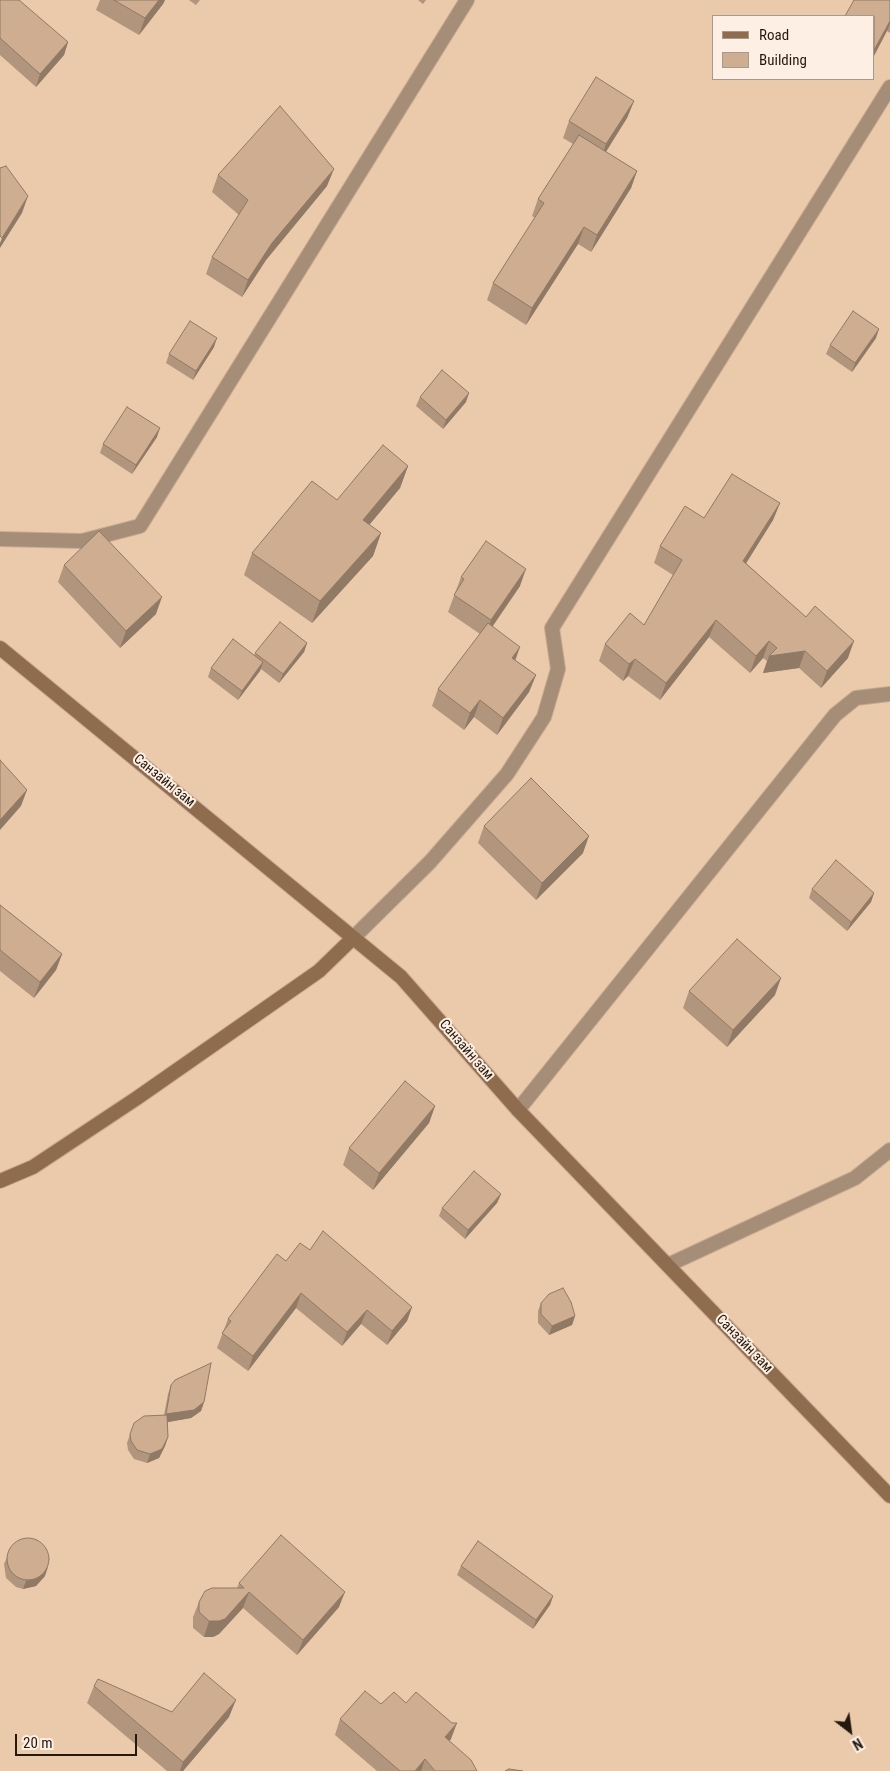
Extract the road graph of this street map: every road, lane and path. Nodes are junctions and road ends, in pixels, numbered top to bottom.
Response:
1 (467, 0) edge
2 (890, 87) edge
3 (0, 539) edge
4 (0, 648) edge
5 (890, 694) edge
6 (353, 938) junction
7 (518, 1110) junction
8 (890, 1150) edge
9 (0, 1181) edge
10 (668, 1265) junction
11 (890, 1496) edge

1 - 3 street
2 - 6 street
4 - 6 main road, Санзайн зам
5 - 7 street
6 - 7 main road, Санзайн зам
6 - 9 main road
7 - 10 main road, Санзайн зам
8 - 10 street
10 - 11 main road, Санзайн зам

